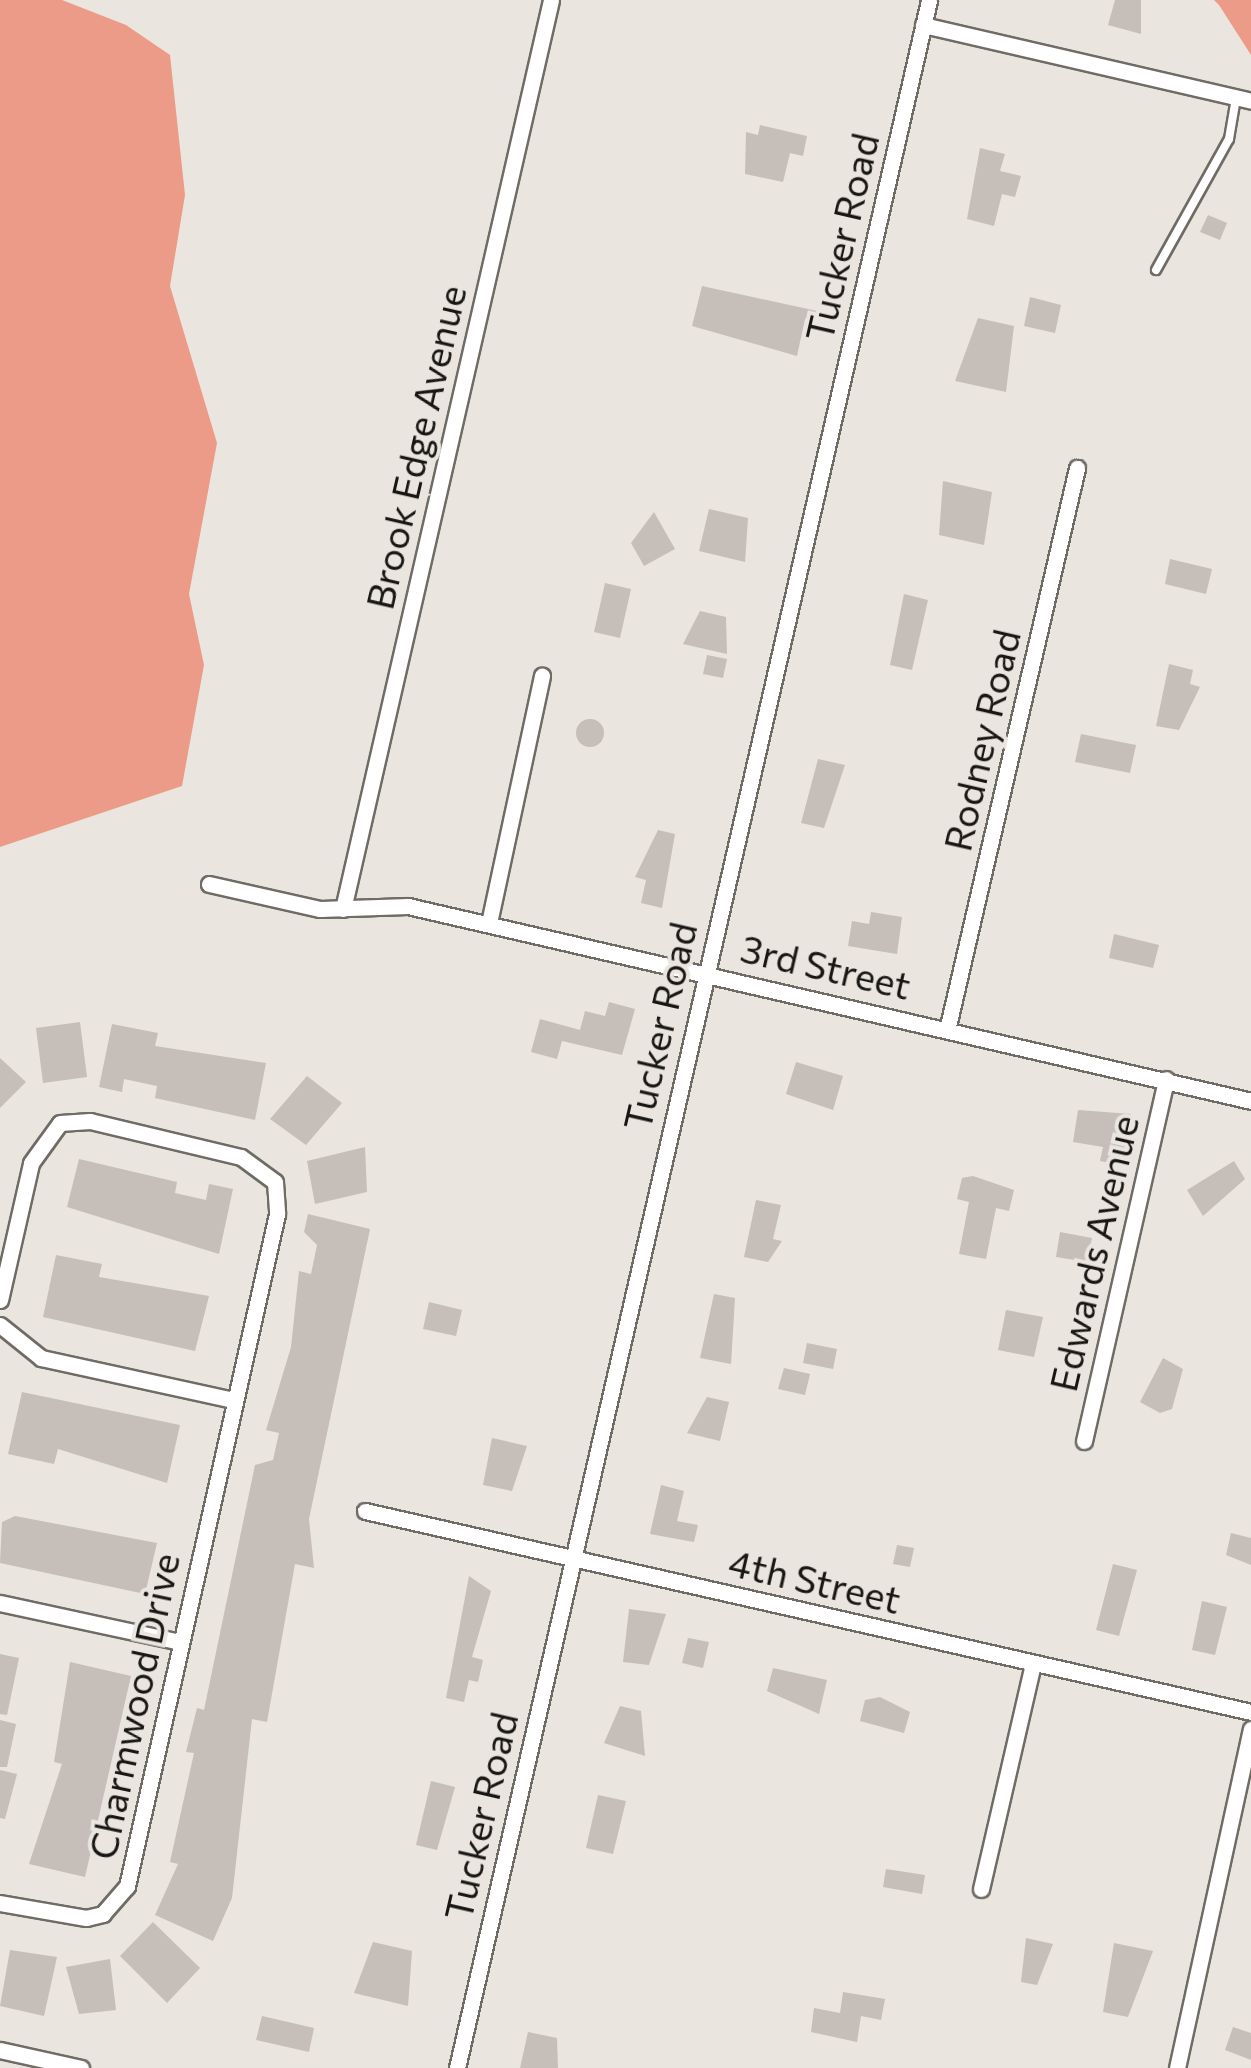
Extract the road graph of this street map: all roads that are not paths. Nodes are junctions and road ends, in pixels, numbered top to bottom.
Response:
1 (550, 0) edge
2 (928, 0) edge
3 (923, 25) junction
4 (1243, 100) edge
5 (1156, 270) dead end
6 (1077, 468) dead end
7 (542, 676) dead end
8 (208, 884) dead end
9 (342, 910) junction
10 (489, 923) junction
11 (705, 972) junction
12 (948, 1026) junction
13 (1166, 1079) junction
14 (1251, 1100) edge
15 (0, 1300) edge
16 (0, 1325) edge
17 (232, 1400) junction
18 (1084, 1441) dead end
19 (365, 1511) dead end
20 (571, 1558) junction
21 (0, 1603) edge
22 (180, 1642) junction
23 (1033, 1662) junction
24 (1251, 1712) edge
25 (1251, 1729) edge
26 (981, 1890) dead end
27 (0, 1903) edge
28 (0, 2050) edge
29 (82, 2068) edge
30 (457, 2068) edge
31 (1177, 2068) edge

1 - 9 street, Brook Edge Avenue
2 - 3 street, Tucker Road
3 - 4 street
3 - 11 street, Tucker Road
4 - 5 lane
6 - 12 street, Rodney Road
7 - 10 street
8 - 9 street, 3rd Street
9 - 10 street, 3rd Street
10 - 11 street, 3rd Street
11 - 12 street, 3rd Street
11 - 20 street, Tucker Road
12 - 13 street, 3rd Street
13 - 14 street, 3rd Street
13 - 18 street, Edwards Avenue
15 - 17 street, Charmwood Drive
16 - 17 street
17 - 22 street, Charmwood Drive
19 - 20 street, 4th Street
20 - 23 street, 4th Street
20 - 30 street, Tucker Road
21 - 22 street
22 - 27 street, Charmwood Drive
23 - 24 street, 4th Street
23 - 26 street
25 - 31 street
28 - 29 street

